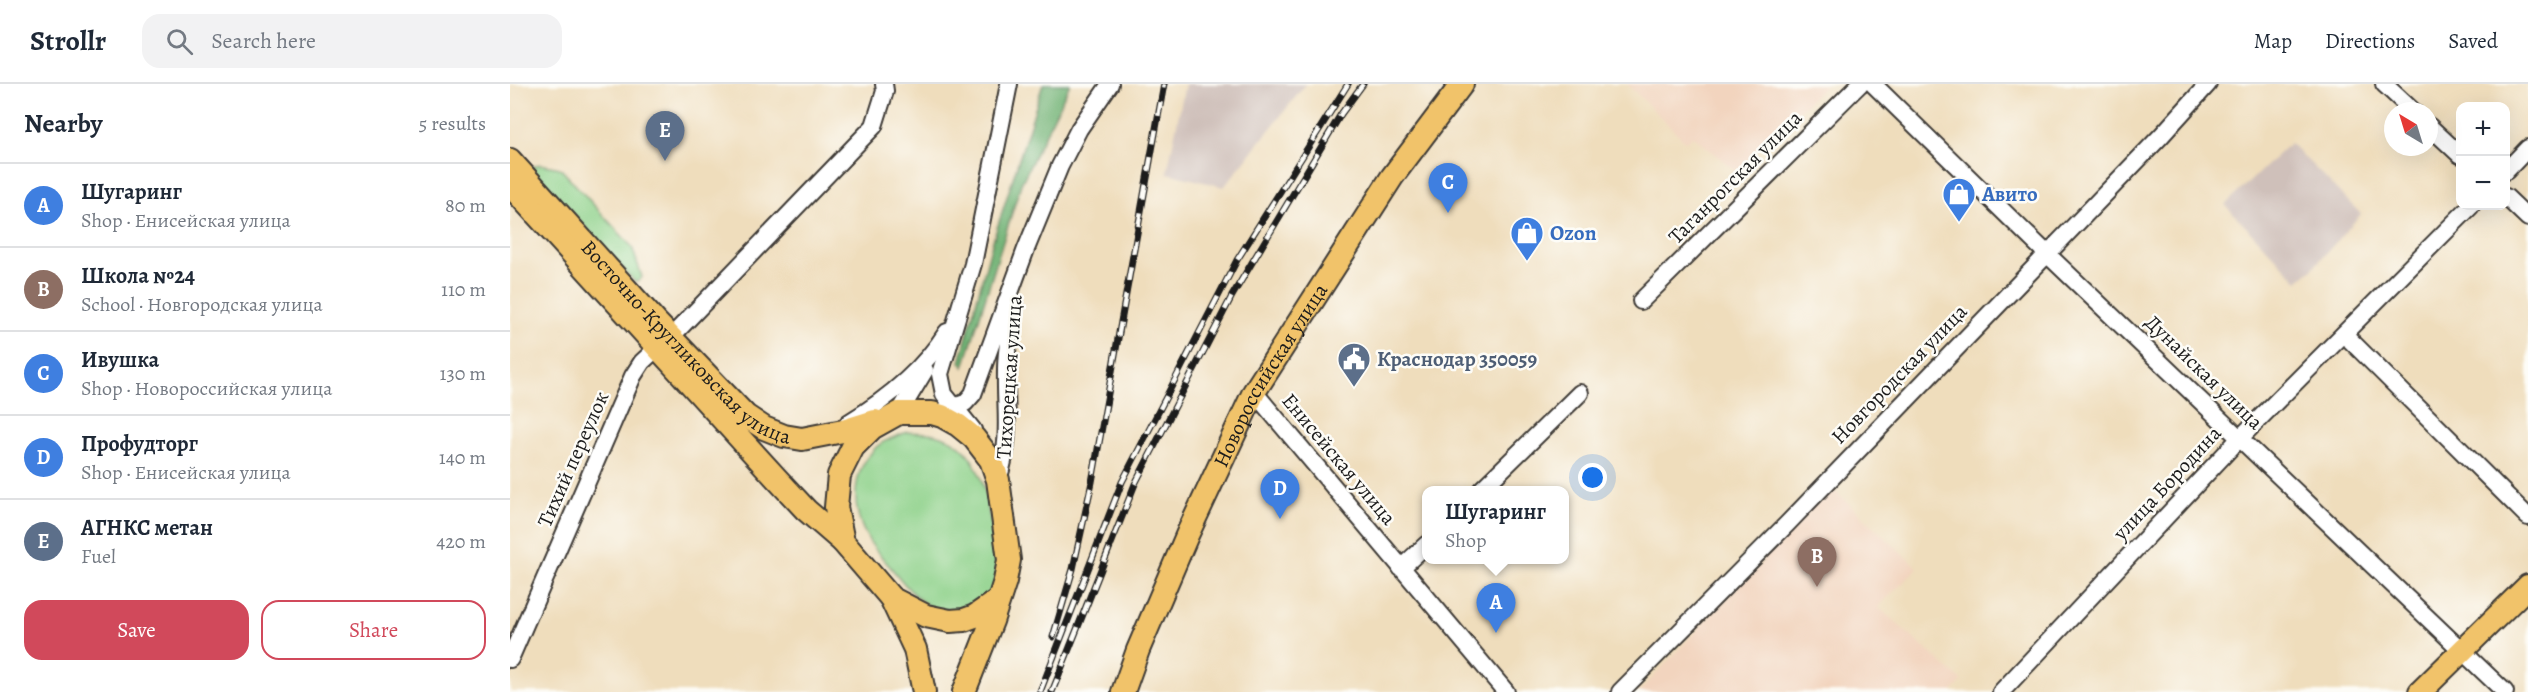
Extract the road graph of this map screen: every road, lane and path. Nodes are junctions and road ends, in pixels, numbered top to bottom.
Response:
1 (884, 84) edge
2 (1009, 84) edge
3 (1110, 84) edge
4 (1462, 84) edge
5 (1860, 84) edge
6 (1873, 84) edge
7 (2208, 84) edge
8 (2384, 84) edge
9 (2403, 102) edge
10 (2438, 134) edge
11 (2528, 148) edge
12 (2456, 151) edge
13 (510, 160) edge
14 (2510, 166) edge
15 (510, 185) edge
16 (2510, 201) edge
17 (2467, 210) edge
18 (2528, 218) edge
19 (2046, 253) junction
20 (1017, 274) junction
21 (1641, 301) dead end
22 (957, 315) junction
23 (2344, 334) junction
24 (945, 335) junction
25 (664, 342) junction
26 (1254, 392) junction
27 (1580, 393) dead end
28 (955, 408) junction
29 (899, 413) junction
30 (932, 413) junction
31 (830, 434) junction
32 (2241, 437) junction
33 (994, 470) junction
34 (1485, 486) edge
35 (2528, 517) edge
36 (843, 542) junction
37 (1422, 549) edge
38 (1401, 568) junction
39 (2528, 586) edge
40 (891, 598) junction
41 (998, 600) junction
42 (2462, 651) junction
43 (510, 659) edge
44 (924, 692) edge
45 (964, 692) edge
46 (1123, 692) edge
47 (1506, 692) edge
48 (1620, 692) edge
49 (2001, 692) edge
50 (2420, 692) edge
51 (2505, 692) edge

1 - 25 street, Тихий переулок
2 - 22 street
3 - 20 street, Тихорецкая улица
4 - 26 main road, Новороссийская улица
5 - 21 street, Таганрогская улица
6 - 19 street, Дунайская улица
7 - 19 street, Новгородская улица
8 - 9 street
10 - 12 street
11 - 14 street
13 - 25 main road, Восточно-Кругликовская улица
15 - 25 main road, Восточно-Кругликовская улица
16 - 18 street
17 - 23 street, улица Бородина
19 - 32 street, Дунайская улица
19 - 48 street, Новгородская улица
20 - 28 street, Тихорецкая улица
20 - 33 street, Тихорецкая улица
22 - 24 street
22 - 28 street
23 - 32 street, улица Бородина
23 - 35 street
24 - 29 street
24 - 31 street
25 - 31 main road, Восточно-Кругликовская улица
25 - 36 main road, Восточно-Кругликовская улица
25 - 43 street, Тихий переулок
26 - 38 street, Енисейская улица
26 - 46 main road, Новороссийская улица
27 - 34 street
28 - 30 street
28 - 33 street
29 - 30 main road
29 - 31 main road, Восточно-Кругликовская улица
29 - 36 main road
30 - 33 main road
32 - 42 street, Дунайская улица
32 - 49 street, улица Бородина
33 - 41 main road
36 - 40 main road
37 - 38 street
38 - 47 street, Енисейская улица
39 - 42 main road
40 - 41 main road
40 - 44 main road
41 - 45 main road
42 - 50 main road
42 - 51 street, Дунайская улица

